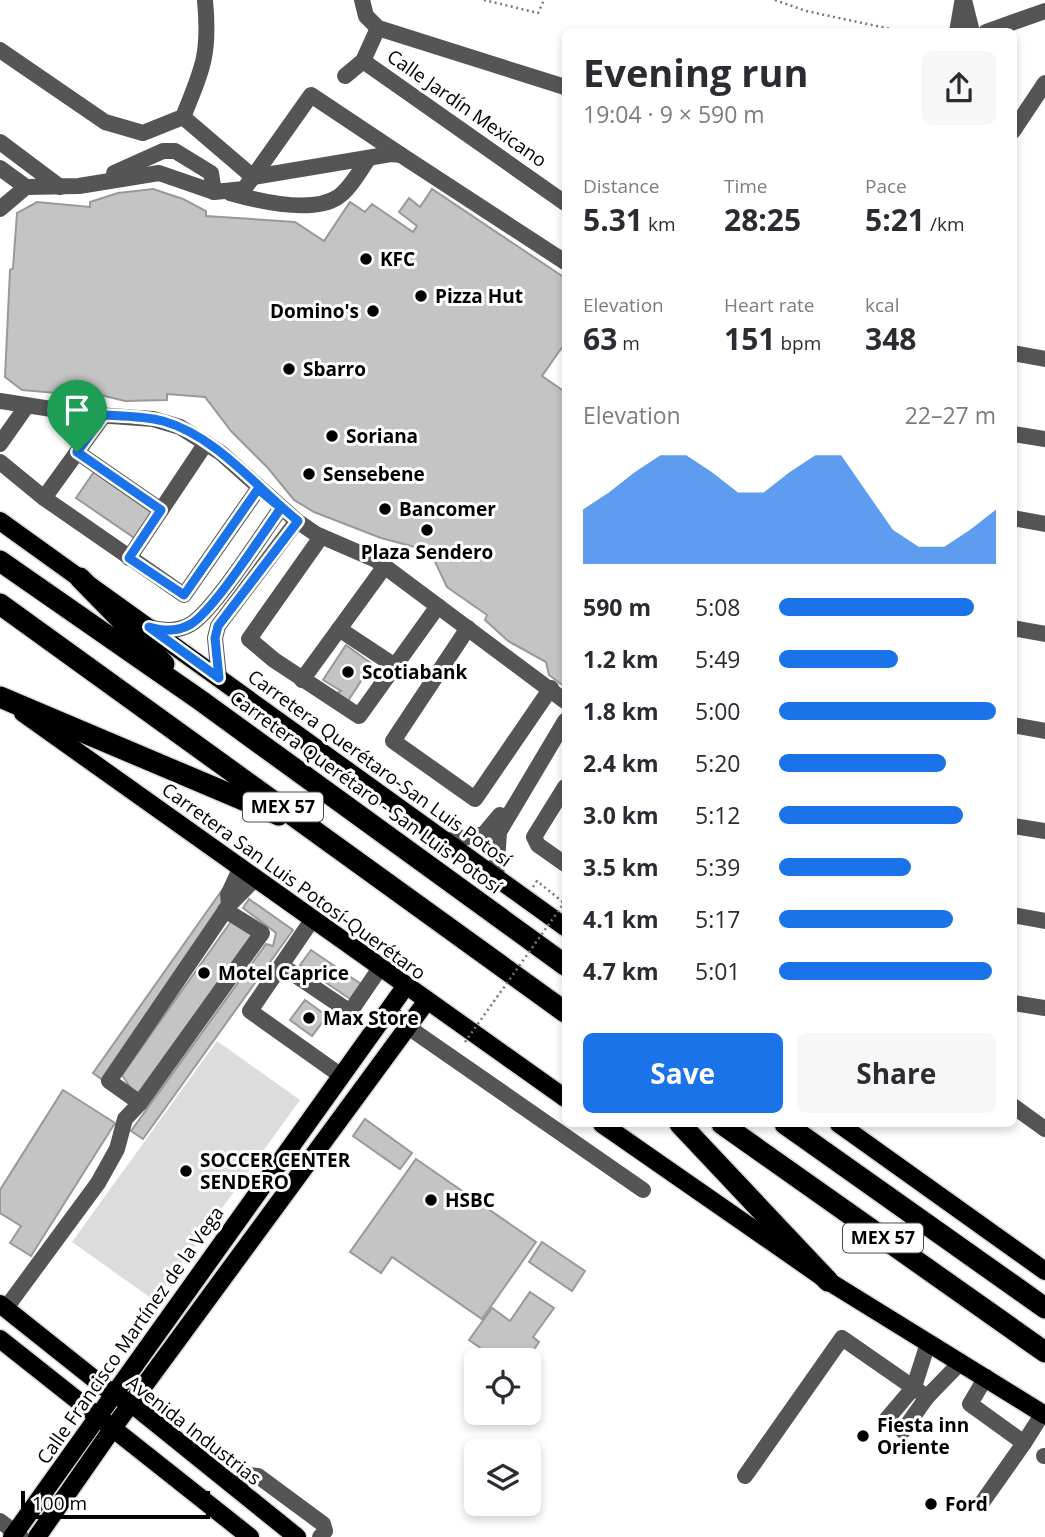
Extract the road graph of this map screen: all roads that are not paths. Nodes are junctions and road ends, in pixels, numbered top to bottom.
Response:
1 (205, 0) edge
2 (362, 0) edge
3 (963, 0) edge
4 (1045, 11) edge
5 (378, 27) junction
6 (958, 28) edge
7 (971, 28) edge
8 (997, 28) edge
9 (0, 50) edge
10 (363, 61) junction
11 (345, 76) dead end
12 (1045, 83) edge
13 (562, 86) edge
14 (183, 117) junction
15 (1017, 125) edge
16 (0, 142) edge
17 (401, 155) junction
18 (369, 158) junction
19 (0, 168) edge
20 (253, 177) junction
21 (96, 181) junction
22 (26, 187) junction
23 (60, 187) junction
24 (219, 191) junction
25 (562, 200) edge
26 (0, 209) edge
27 (562, 260) edge
28 (1017, 354) edge
29 (1045, 359) edge
30 (0, 401) edge
31 (26, 407) junction
32 (104, 415) junction
33 (1017, 435) edge
34 (1045, 439) edge
35 (206, 443) junction
36 (0, 444) edge
37 (77, 452) junction
38 (0, 462) edge
39 (258, 489) junction
40 (44, 498) junction
41 (281, 508) junction
42 (161, 510) junction
43 (1017, 519) edge
44 (0, 521) edge
45 (298, 521) junction
46 (1045, 524) edge
47 (321, 537) junction
48 (129, 558) junction
49 (0, 561) edge
50 (384, 566) junction
51 (80, 578) junction
52 (0, 604) edge
53 (438, 606) junction
54 (149, 627) junction
55 (468, 628) junction
56 (339, 629) junction
57 (1017, 629) edge
58 (1045, 634) edge
59 (395, 666) junction
60 (219, 678) junction
61 (302, 680) junction
62 (551, 688) junction
63 (0, 696) edge
64 (562, 698) edge
65 (200, 700) junction
66 (562, 726) edge
67 (1017, 727) edge
68 (1045, 731) edge
69 (525, 787) junction
70 (562, 792) edge
71 (1017, 827) edge
72 (316, 831) junction
73 (1045, 831) edge
74 (446, 841) junction
75 (562, 862) edge
76 (248, 874) junction
77 (496, 877) junction
78 (485, 906) junction
79 (227, 908) junction
80 (1017, 916) edge
81 (312, 920) junction
82 (1045, 921) edge
83 (562, 925) edge
84 (562, 946) edge
85 (562, 963) edge
86 (282, 966) junction
87 (380, 968) junction
88 (405, 987) junction
89 (426, 1002) junction
90 (1017, 1004) edge
91 (1045, 1008) edge
92 (388, 1010) junction
93 (562, 1010) edge
94 (351, 1012) junction
95 (409, 1027) junction
96 (373, 1031) junction
97 (340, 1076) junction
98 (326, 1096) junction
99 (562, 1096) edge
100 (139, 1103) junction
101 (1017, 1109) edge
102 (347, 1111) junction
103 (1041, 1124) edge
104 (606, 1127) edge
105 (683, 1127) edge
106 (726, 1127) edge
107 (789, 1127) edge
108 (843, 1127) edge
109 (643, 1190) dead end
110 (1045, 1271) edge
111 (828, 1281) junction
112 (2, 1306) edge
113 (1045, 1308) edge
114 (170, 1314) junction
115 (188, 1327) junction
116 (0, 1339) edge
117 (928, 1343) junction
118 (1045, 1352) edge
119 (961, 1362) junction
120 (986, 1377) junction
121 (920, 1392) junction
122 (113, 1394) junction
123 (132, 1404) junction
124 (1044, 1414) edge
125 (98, 1415) junction
126 (886, 1420) dead end
127 (113, 1428) junction
128 (903, 1431) dead end
129 (1024, 1443) junction
130 (745, 1476) dead end
131 (235, 1487) junction
132 (981, 1504) dead end
133 (0, 1521) edge
134 (16, 1536) edge
135 (37, 1537) edge
136 (250, 1537) edge
137 (297, 1537) edge
138 (320, 1537) edge

1 - 14 street
2 - 5 street, Calle Jardín Mexicano
3 - 6 street
3 - 7 street
4 - 8 street
5 - 10 street
5 - 13 street
9 - 14 street
10 - 11 street, Calle Jardín Mexicano
10 - 25 street, Calle Jardín Mexicano
12 - 15 street
14 - 20 street
16 - 23 street
17 - 18 street
17 - 20 street
17 - 27 street
18 - 20 street
18 - 24 street
19 - 22 street
20 - 24 street
21 - 23 street
21 - 24 street
21 - 24 street
22 - 23 street
22 - 26 street
28 - 29 street
30 - 31 street
31 - 32 street
31 - 36 street
32 - 35 street
32 - 37 street
33 - 34 street
35 - 39 street
35 - 42 street
37 - 40 street
37 - 42 street
38 - 40 street
39 - 41 street
39 - 48 street
40 - 48 street
41 - 45 street
41 - 54 street
42 - 48 street
43 - 46 street
44 - 51 main road, Carretera Querétaro-San Luis Potosí
45 - 47 street
45 - 60 street
47 - 50 street
47 - 61 street
49 - 65 highway, Carretera Querétaro - San Luis Potosí / MEX 57
50 - 53 street
50 - 56 street
51 - 54 main road, Carretera Querétaro-San Luis Potosí
51 - 65 highway
52 - 72 highway, MEX 57
53 - 55 street
53 - 59 street
54 - 60 main road, Carretera Querétaro-San Luis Potosí
55 - 62 street
55 - 62 street
56 - 59 street
56 - 61 street
57 - 58 street
59 - 61 street
60 - 74 main road, Carretera Querétaro-San Luis Potosí
62 - 64 street
63 - 72 highway
63 - 76 main road, Carretera San Luis Potosí-Querétaro
65 - 78 highway, Carretera Querétaro - San Luis Potosí / MEX 57
66 - 69 street
67 - 68 street
69 - 74 street
69 - 77 street
70 - 75 street
71 - 73 street
72 - 93 highway, MEX 57
74 - 77 main road, Carretera Querétaro-San Luis Potosí
76 - 79 street
76 - 81 main road, Carretera San Luis Potosí-Querétaro
77 - 83 main road, Carretera Querétaro-San Luis Potosí
78 - 84 highway
78 - 85 highway, Carretera Querétaro - San Luis Potosí / MEX 57
79 - 100 street
79 - 100 street
80 - 82 street
81 - 86 street
81 - 87 main road, Carretera San Luis Potosí-Querétaro
86 - 94 street
86 - 97 street
87 - 88 main road, Carretera San Luis Potosí-Querétaro
87 - 94 street
88 - 89 main road, Carretera San Luis Potosí-Querétaro
88 - 92 main road, Calle Francisco Martínez de la Vega
89 - 95 main road, Calle Francisco Martínez de la Vega
89 - 99 main road, Carretera San Luis Potosí-Querétaro
90 - 91 street
92 - 95 street
92 - 96 main road, Calle Francisco Martínez de la Vega
94 - 96 street
95 - 102 main road, Calle Francisco Martínez de la Vega
95 - 109 street
96 - 97 main road, Calle Francisco Martínez de la Vega
97 - 98 main road, Calle Francisco Martínez de la Vega
98 - 102 main road
98 - 114 main road, Calle Francisco Martínez de la Vega
100 - 112 street
101 - 103 street
102 - 115 main road, Calle Francisco Martínez de la Vega
104 - 111 main road
105 - 111 highway
106 - 118 highway, MEX 57
107 - 113 highway, MEX 57
108 - 110 main road
111 - 117 main road
112 - 122 main road, Avenida Industrias
114 - 115 main road
114 - 122 main road, Calle Francisco Martínez de la Vega
115 - 123 main road, Calle Francisco Martínez de la Vega
116 - 125 main road
117 - 119 main road
117 - 121 street
119 - 120 main road
119 - 121 street
120 - 124 main road
120 - 129 street
121 - 126 street
121 - 128 street
121 - 130 street
122 - 123 main road, Avenida Industrias
122 - 125 main road, Calle Francisco Martínez de la Vega
123 - 127 main road, Calle Francisco Martínez de la Vega
123 - 131 main road, Avenida Industrias
124 - 129 street
125 - 127 main road
125 - 134 main road, Calle Francisco Martínez de la Vega
127 - 135 main road, Calle Francisco Martínez de la Vega
127 - 136 main road
129 - 132 street
131 - 137 main road, Avenida Industrias
131 - 138 street
133 - 134 street

